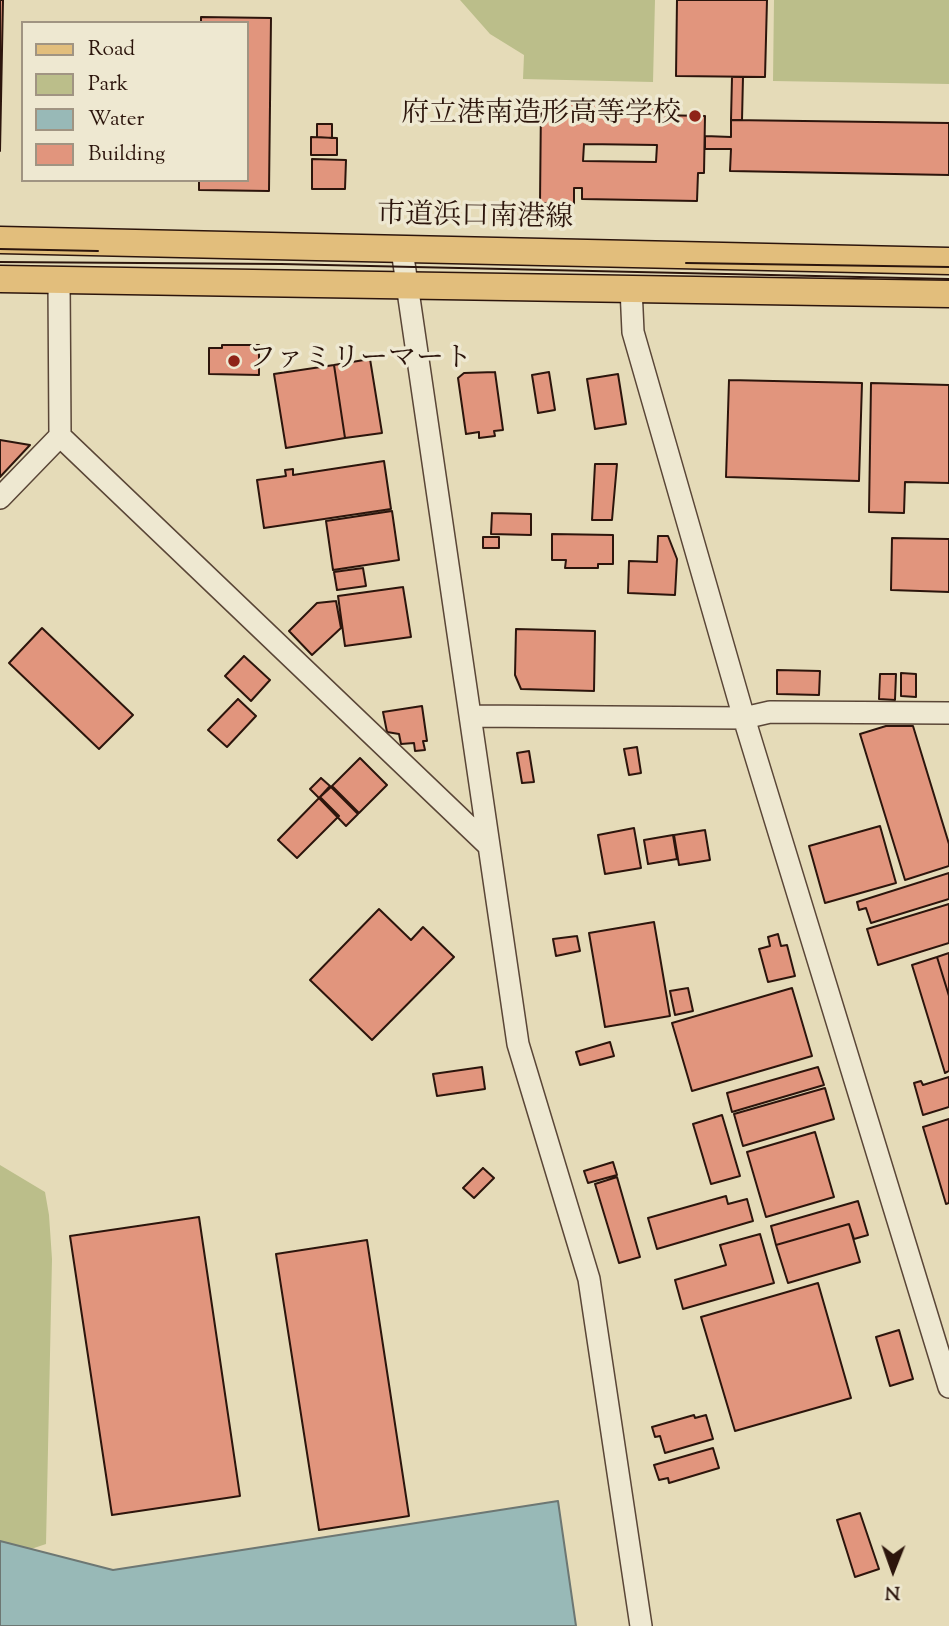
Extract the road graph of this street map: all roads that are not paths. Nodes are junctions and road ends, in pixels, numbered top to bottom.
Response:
1 (0, 240) edge
2 (402, 250) junction
3 (949, 261) edge
4 (0, 279) edge
5 (60, 280) junction
6 (407, 286) junction
7 (631, 288) junction
8 (949, 294) edge
9 (60, 436) junction
10 (0, 498) edge
11 (949, 713) edge
12 (472, 716) junction
13 (744, 718) junction
14 (489, 846) junction
15 (949, 1387) edge
16 (641, 1626) edge

1 - 2 main road, 市道浜口南港線
2 - 3 main road, 市道浜口南港線
2 - 6 street
4 - 5 main road
5 - 6 main road
5 - 9 street
6 - 7 main road
6 - 12 street
7 - 8 main road
7 - 13 street
9 - 10 street
9 - 14 street
11 - 13 street
12 - 13 street
12 - 14 street
13 - 15 street
14 - 16 street

